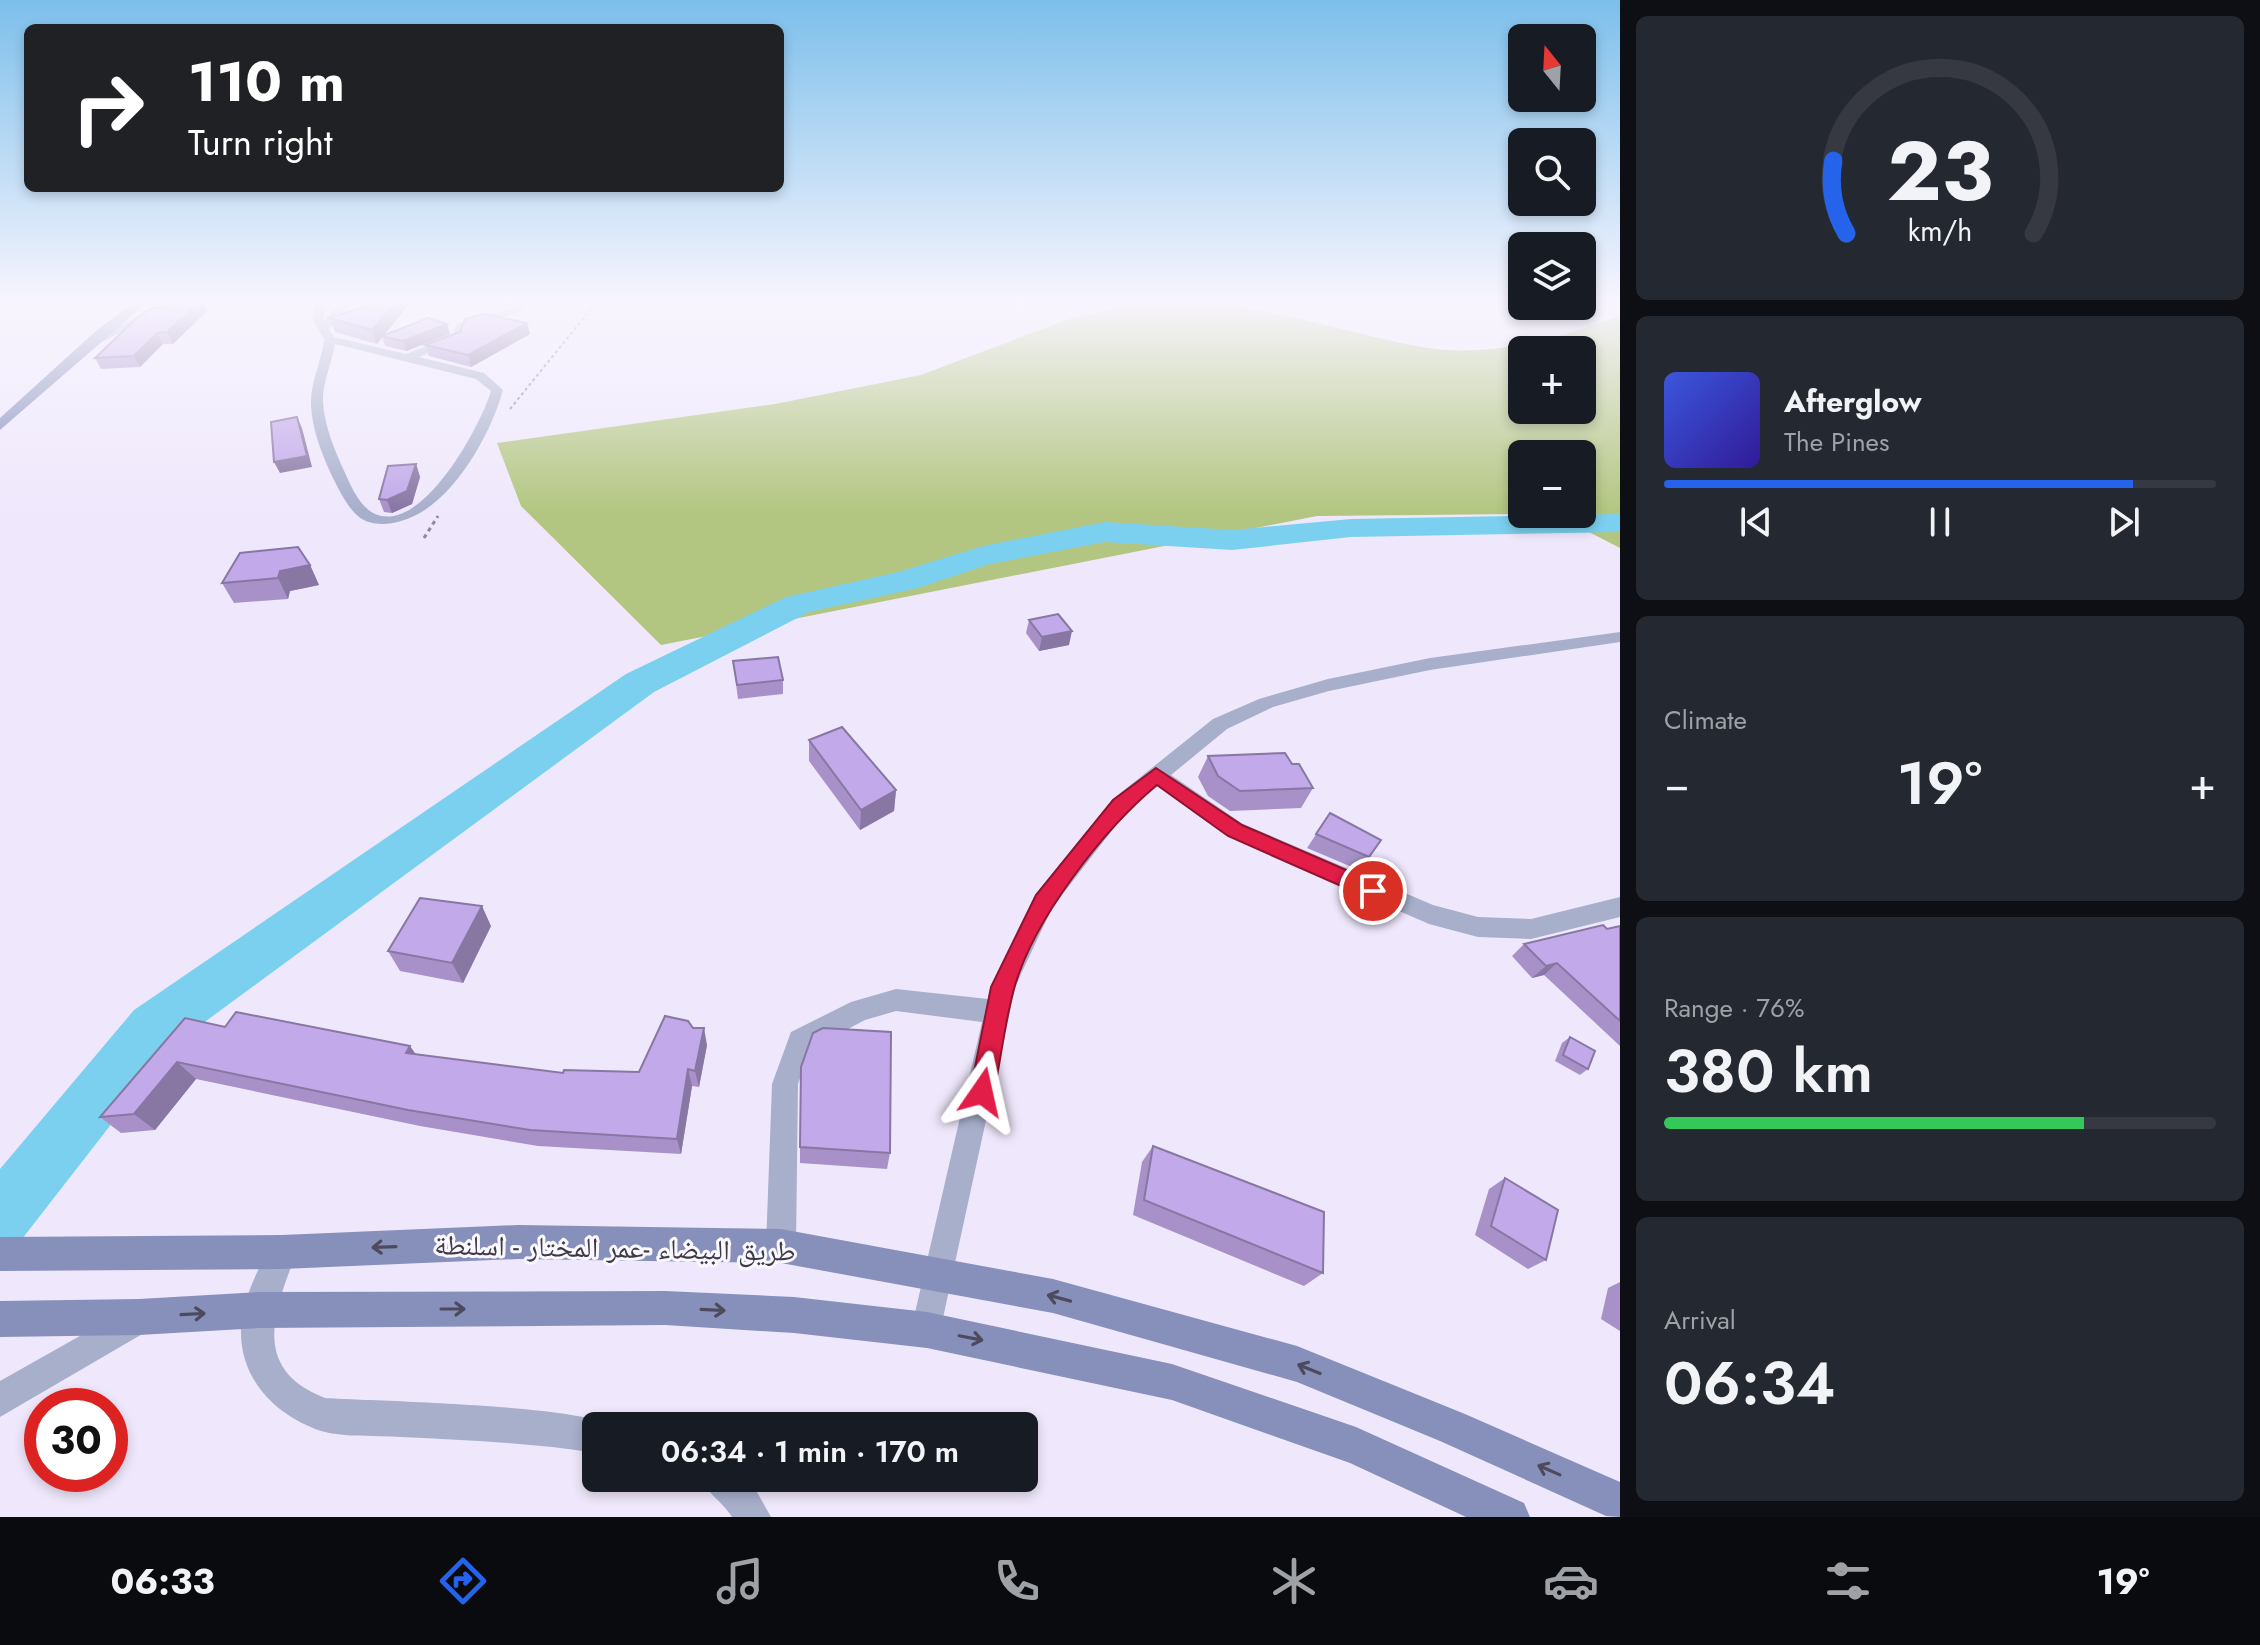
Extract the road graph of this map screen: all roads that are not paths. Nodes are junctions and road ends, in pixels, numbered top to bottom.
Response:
1 (42, 370) edge
2 (61, 370) edge
3 (321, 370) edge
4 (455, 370) edge
5 (0, 406) edge
6 (0, 426) edge
7 (1620, 637) edge
8 (1156, 775) junction
9 (1620, 907) edge
10 (998, 1012) junction
11 (781, 1246) junction
12 (282, 1252) junction
13 (0, 1254) edge
14 (937, 1272) junction
15 (259, 1310) junction
16 (139, 1317) junction
17 (2, 1318) edge
18 (927, 1330) junction
19 (0, 1400) edge
20 (582, 1434) edge
21 (738, 1492) edge
22 (1620, 1502) edge
23 (753, 1517) edge
24 (1510, 1517) edge

1 - 5 main road
2 - 6 main road
3 - 4 street
7 - 8 street
8 - 9 street
8 - 10 street
10 - 11 street
10 - 14 street
11 -> 12 main road, طريق البيضاء -عمر المختار - اسلنطة
11 - 14 main road, طريق البيضاء -عمر المختار - اسلنطة
12 - 13 main road, طريق البيضاء -عمر المختار - اسلنطة
12 - 15 street
14 - 18 street
22 -> 14 main road, طريق البيضاء -عمر المختار - اسلنطة
16 -> 15 main road
15 -> 18 main road
15 - 20 street
16 - 17 main road
16 - 19 street
18 -> 24 main road
21 - 23 street

